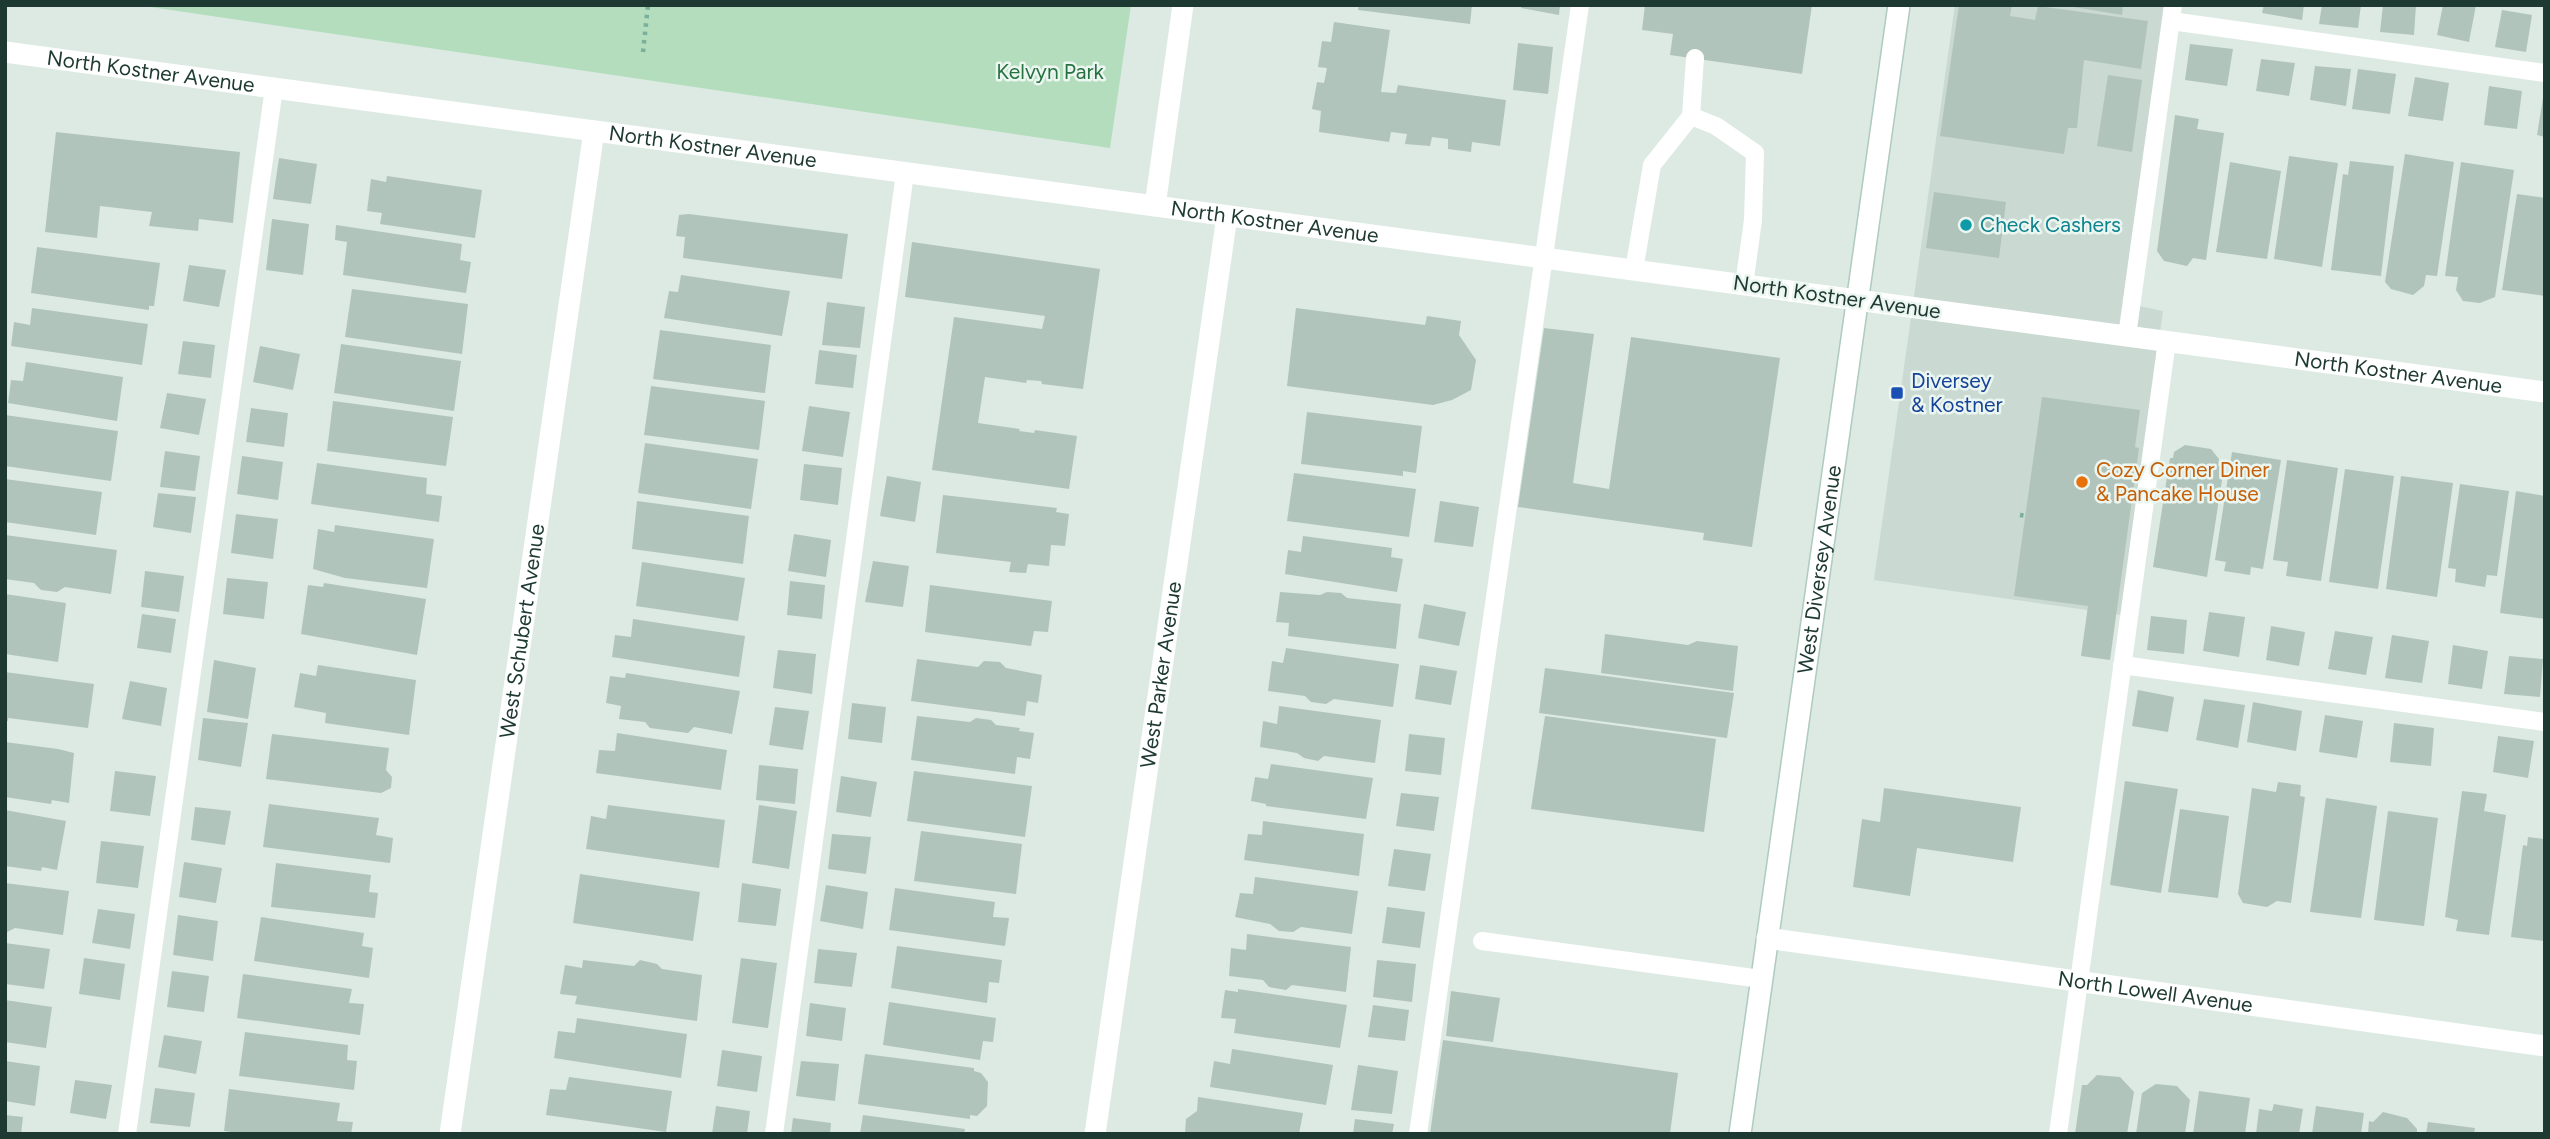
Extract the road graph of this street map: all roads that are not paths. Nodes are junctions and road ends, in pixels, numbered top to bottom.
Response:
1 (1183, 5) edge
2 (1580, 5) edge
3 (1899, 5) edge
4 (2172, 13) edge
5 (5, 52) edge
6 (1695, 58) dead end
7 (2545, 73) edge
8 (274, 88) junction
9 (1691, 116) junction
10 (594, 131) junction
11 (905, 173) junction
12 (1155, 206) junction
13 (1227, 216) junction
14 (1546, 258) junction
15 (1634, 270) junction
16 (1745, 285) junction
17 (1857, 300) junction
18 (2127, 336) junction
19 (2166, 341) junction
20 (2545, 392) edge
21 (2122, 665) junction
22 (2545, 722) edge
23 (1767, 938) junction
24 (1482, 940) dead end
25 (1761, 979) junction
26 (2078, 982) junction
27 (2545, 1046) edge
28 (127, 1134) edge
29 (450, 1134) edge
30 (774, 1134) edge
31 (1095, 1134) edge
32 (1418, 1134) edge
33 (1740, 1134) edge
34 (2058, 1134) edge

1 - 12 street
2 - 14 lane
3 - 17 street, West Diversey Avenue
4 - 7 lane
4 - 18 lane
5 - 8 street, North Kostner Avenue
6 - 9 lane
8 - 10 street, North Kostner Avenue
8 - 28 lane
9 - 15 lane
9 - 16 lane
10 - 11 street, North Kostner Avenue
10 - 29 street, West Schubert Avenue
11 - 12 street, North Kostner Avenue
11 - 30 lane
12 - 13 street, North Kostner Avenue
13 - 14 street, North Kostner Avenue
13 - 31 street, West Parker Avenue
14 - 15 street, North Kostner Avenue
14 - 32 lane
15 - 16 street, North Kostner Avenue
16 - 17 street, North Kostner Avenue
17 - 18 street, North Kostner Avenue
17 - 23 street, West Diversey Avenue
18 - 19 street, North Kostner Avenue
19 - 20 street, North Kostner Avenue
19 - 21 lane
21 - 22 lane
21 - 26 lane
23 - 25 street, West Diversey Avenue
23 - 26 street, North Lowell Avenue
24 - 25 lane
25 - 33 street, West Diversey Avenue
26 - 27 street, North Lowell Avenue
26 - 34 lane

